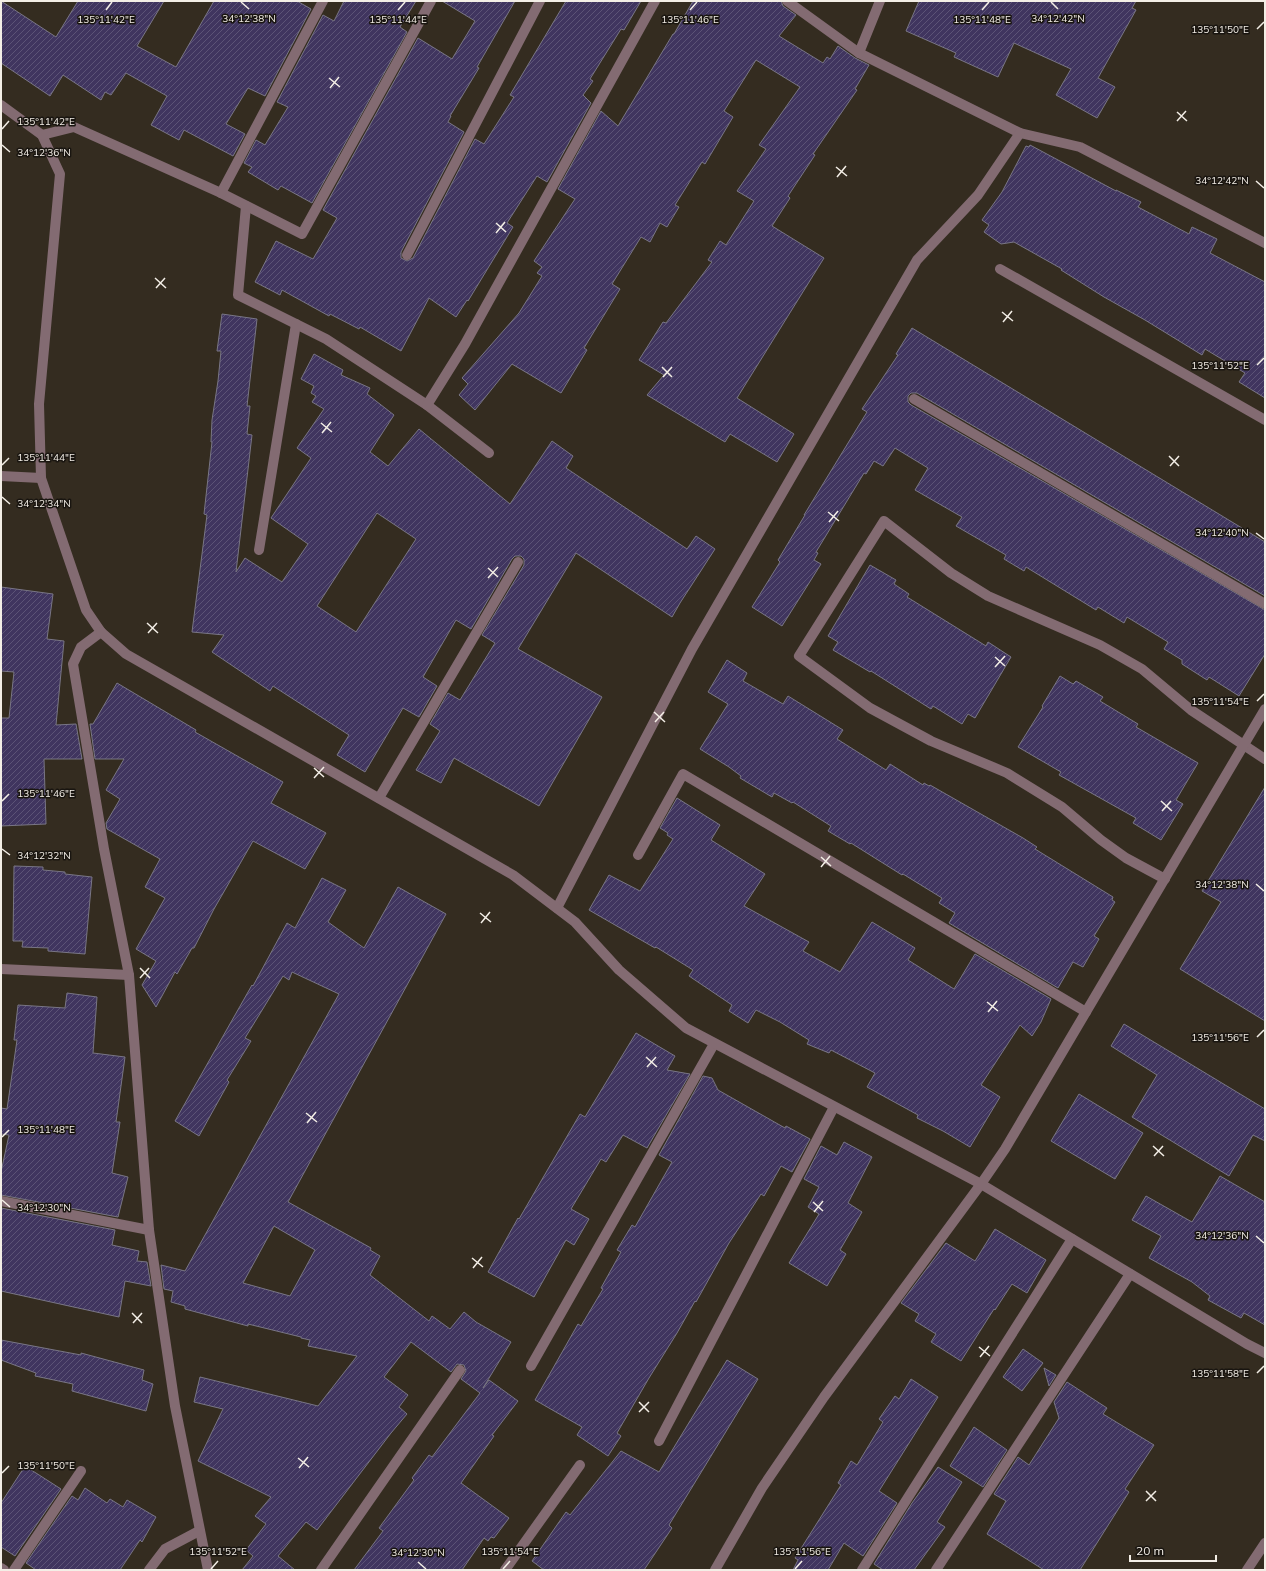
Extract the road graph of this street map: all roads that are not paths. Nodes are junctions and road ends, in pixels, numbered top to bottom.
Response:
1 (323, 1) edge
2 (431, 1) edge
3 (540, 1) edge
4 (655, 1) edge
5 (787, 1) edge
6 (880, 1) edge
7 (859, 53) junction
8 (1, 105) edge
9 (1020, 133) junction
10 (42, 135) junction
11 (221, 193) junction
12 (246, 206) junction
13 (1265, 243) edge
14 (407, 255) dead end
15 (1000, 269) dead end
16 (296, 324) junction
17 (914, 399) dead end
18 (427, 405) junction
19 (1265, 420) edge
20 (489, 454) dead end
21 (1, 476) edge
22 (41, 478) junction
23 (260, 550) dead end
24 (518, 562) dead end
25 (1265, 604) edge
26 (101, 632) junction
27 (1265, 709) edge
28 (1243, 745) junction
29 (1265, 760) edge
30 (379, 798) junction
31 (638, 855) dead end
32 (1164, 879) junction
33 (557, 908) junction
34 (1, 969) edge
35 (129, 975) junction
36 (1086, 1012) junction
37 (714, 1044) junction
38 (834, 1107) junction
39 (981, 1184) junction
40 (1, 1201) edge
41 (149, 1230) junction
42 (1072, 1239) junction
43 (1130, 1274) junction
44 (1265, 1353) edge
45 (531, 1366) dead end
46 (460, 1370) dead end
47 (659, 1441) dead end
48 (580, 1465) dead end
49 (81, 1471) dead end
50 (199, 1531) junction
51 (1265, 1543) edge
52 (1, 1568) edge
53 (4, 1570) edge
54 (14, 1570) edge
55 (149, 1570) edge
56 (208, 1570) edge
57 (321, 1570) edge
58 (505, 1570) edge
59 (715, 1570) edge
60 (862, 1570) edge
61 (936, 1570) edge
62 (1247, 1570) edge

1 - 11 street
2 - 12 street
3 - 14 street
4 - 18 street
5 - 7 street
6 - 7 street
7 - 9 street
8 - 10 street
9 - 13 street
9 - 33 street
10 - 11 street
10 - 22 street
11 - 12 street
12 - 16 street
15 - 19 street
16 - 18 street
16 - 23 street
17 - 25 street
18 - 20 street
21 - 22 street
22 - 26 street
24 - 30 street
26 - 30 street
26 - 35 street
27 - 28 street
28 - 29 street
28 - 32 street
28 - 32 street
30 - 33 street
31 - 36 street
32 - 36 street
33 - 37 street
34 - 35 street
35 - 41 street
36 - 39 street
37 - 38 street
37 - 45 street
38 - 39 street
38 - 47 street
39 - 42 street
39 - 59 street
40 - 41 street
41 - 50 street
42 - 43 street
42 - 60 street
43 - 44 street
43 - 61 street
46 - 57 street
48 - 58 street
49 - 54 street
50 - 55 street
50 - 56 street
51 - 62 street
52 - 53 street

